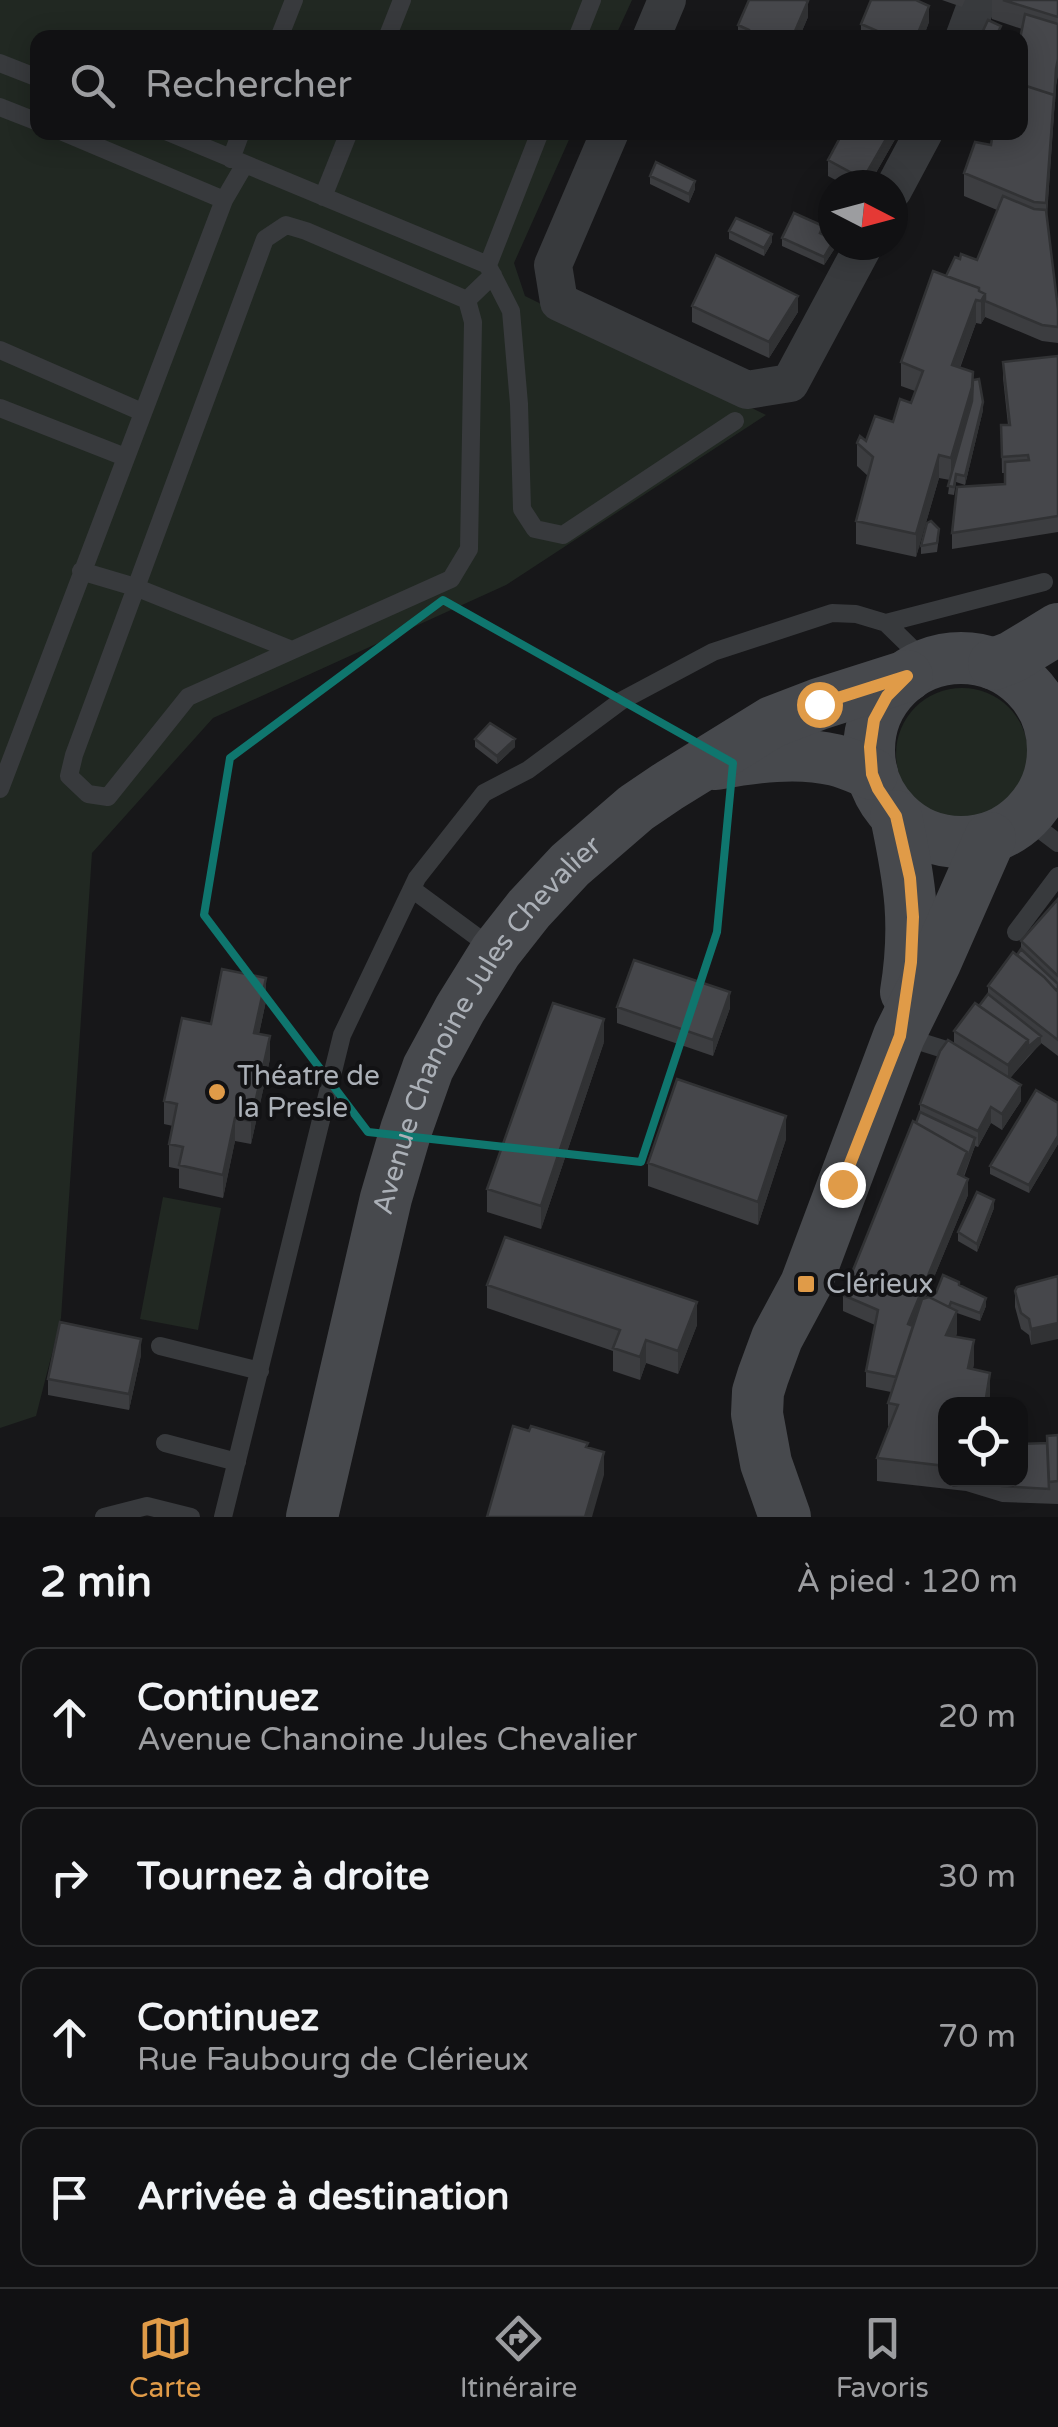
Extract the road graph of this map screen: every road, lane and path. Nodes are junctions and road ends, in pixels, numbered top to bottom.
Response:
1 (294, 0) edge
2 (402, 0) edge
3 (592, 0) edge
4 (667, 0) edge
5 (978, 0) edge
6 (282, 30) edge
7 (390, 30) edge
8 (580, 30) edge
9 (654, 30) edge
10 (967, 30) edge
11 (0, 63) edge
12 (30, 75) edge
13 (0, 107) edge
14 (30, 119) edge
15 (82, 140) edge
16 (187, 140) edge
17 (240, 140) edge
18 (346, 140) edge
19 (537, 140) edge
20 (607, 140) edge
21 (920, 140) edge
22 (238, 162) junction
23 (904, 170) edge
24 (323, 197) junction
25 (224, 200) junction
26 (856, 260) edge
27 (490, 270) junction
28 (467, 300) junction
29 (0, 350) edge
30 (0, 408) edge
31 (142, 412) junction
32 (735, 422) dead end
33 (125, 456) junction
34 (81, 571) junction
35 (134, 587) junction
36 (1051, 605) edge
37 (886, 622) junction
38 (292, 650) junction
39 (994, 664) junction
40 (918, 670) junction
41 (1052, 705) edge
42 (700, 768) junction
43 (1, 783) edge
44 (884, 795) junction
45 (1024, 833) edge
46 (1058, 876) edge
47 (412, 889) junction
48 (1016, 932) dead end
49 (496, 951) junction
50 (900, 1036) junction
51 (983, 1071) edge
52 (160, 1346) dead end
53 (260, 1371) junction
54 (165, 1442) dead end
55 (237, 1462) junction
56 (790, 1511) edge
57 (104, 1517) edge
58 (191, 1517) edge
59 (223, 1517) edge
60 (312, 1517) edge

1 - 6 lane
2 - 7 lane
3 - 8 lane
4 - 9 street
5 - 10 street
11 - 12 lane
13 - 14 lane
15 - 25 lane
16 - 22 lane
17 - 22 lane
18 - 24 lane
19 - 27 lane
20 - 26 street
21 - 23 street
22 - 24 lane
22 - 25 lane
24 - 27 lane
25 - 31 lane
27 - 28 lane
27 - 32 lane
28 - 35 lane
28 - 38 lane
29 - 31 lane
30 - 33 lane
31 - 33 lane
33 - 34 lane
34 - 35 lane
34 - 43 lane
35 - 38 lane
35 - 38 lane
36 - 37 lane
36 - 39 main road
37 - 40 lane
37 - 47 lane
39 - 40 main road
39 - 41 main road
40 - 42 main road, Avenue Chanoine Jules Chevalier
40 - 44 main road
41 - 45 main road
42 - 44 main road, Avenue Chanoine Jules Chevalier
42 - 49 main road, Avenue Chanoine Jules Chevalier
44 - 45 main road
44 - 50 main road
45 - 50 main road
46 - 48 lane
47 - 49 lane
47 - 53 lane
49 - 60 main road, Avenue Chanoine Jules Chevalier
50 - 51 lane
50 - 56 main road
52 - 53 lane
53 - 55 lane
54 - 55 lane
55 - 59 lane
57 - 58 lane

